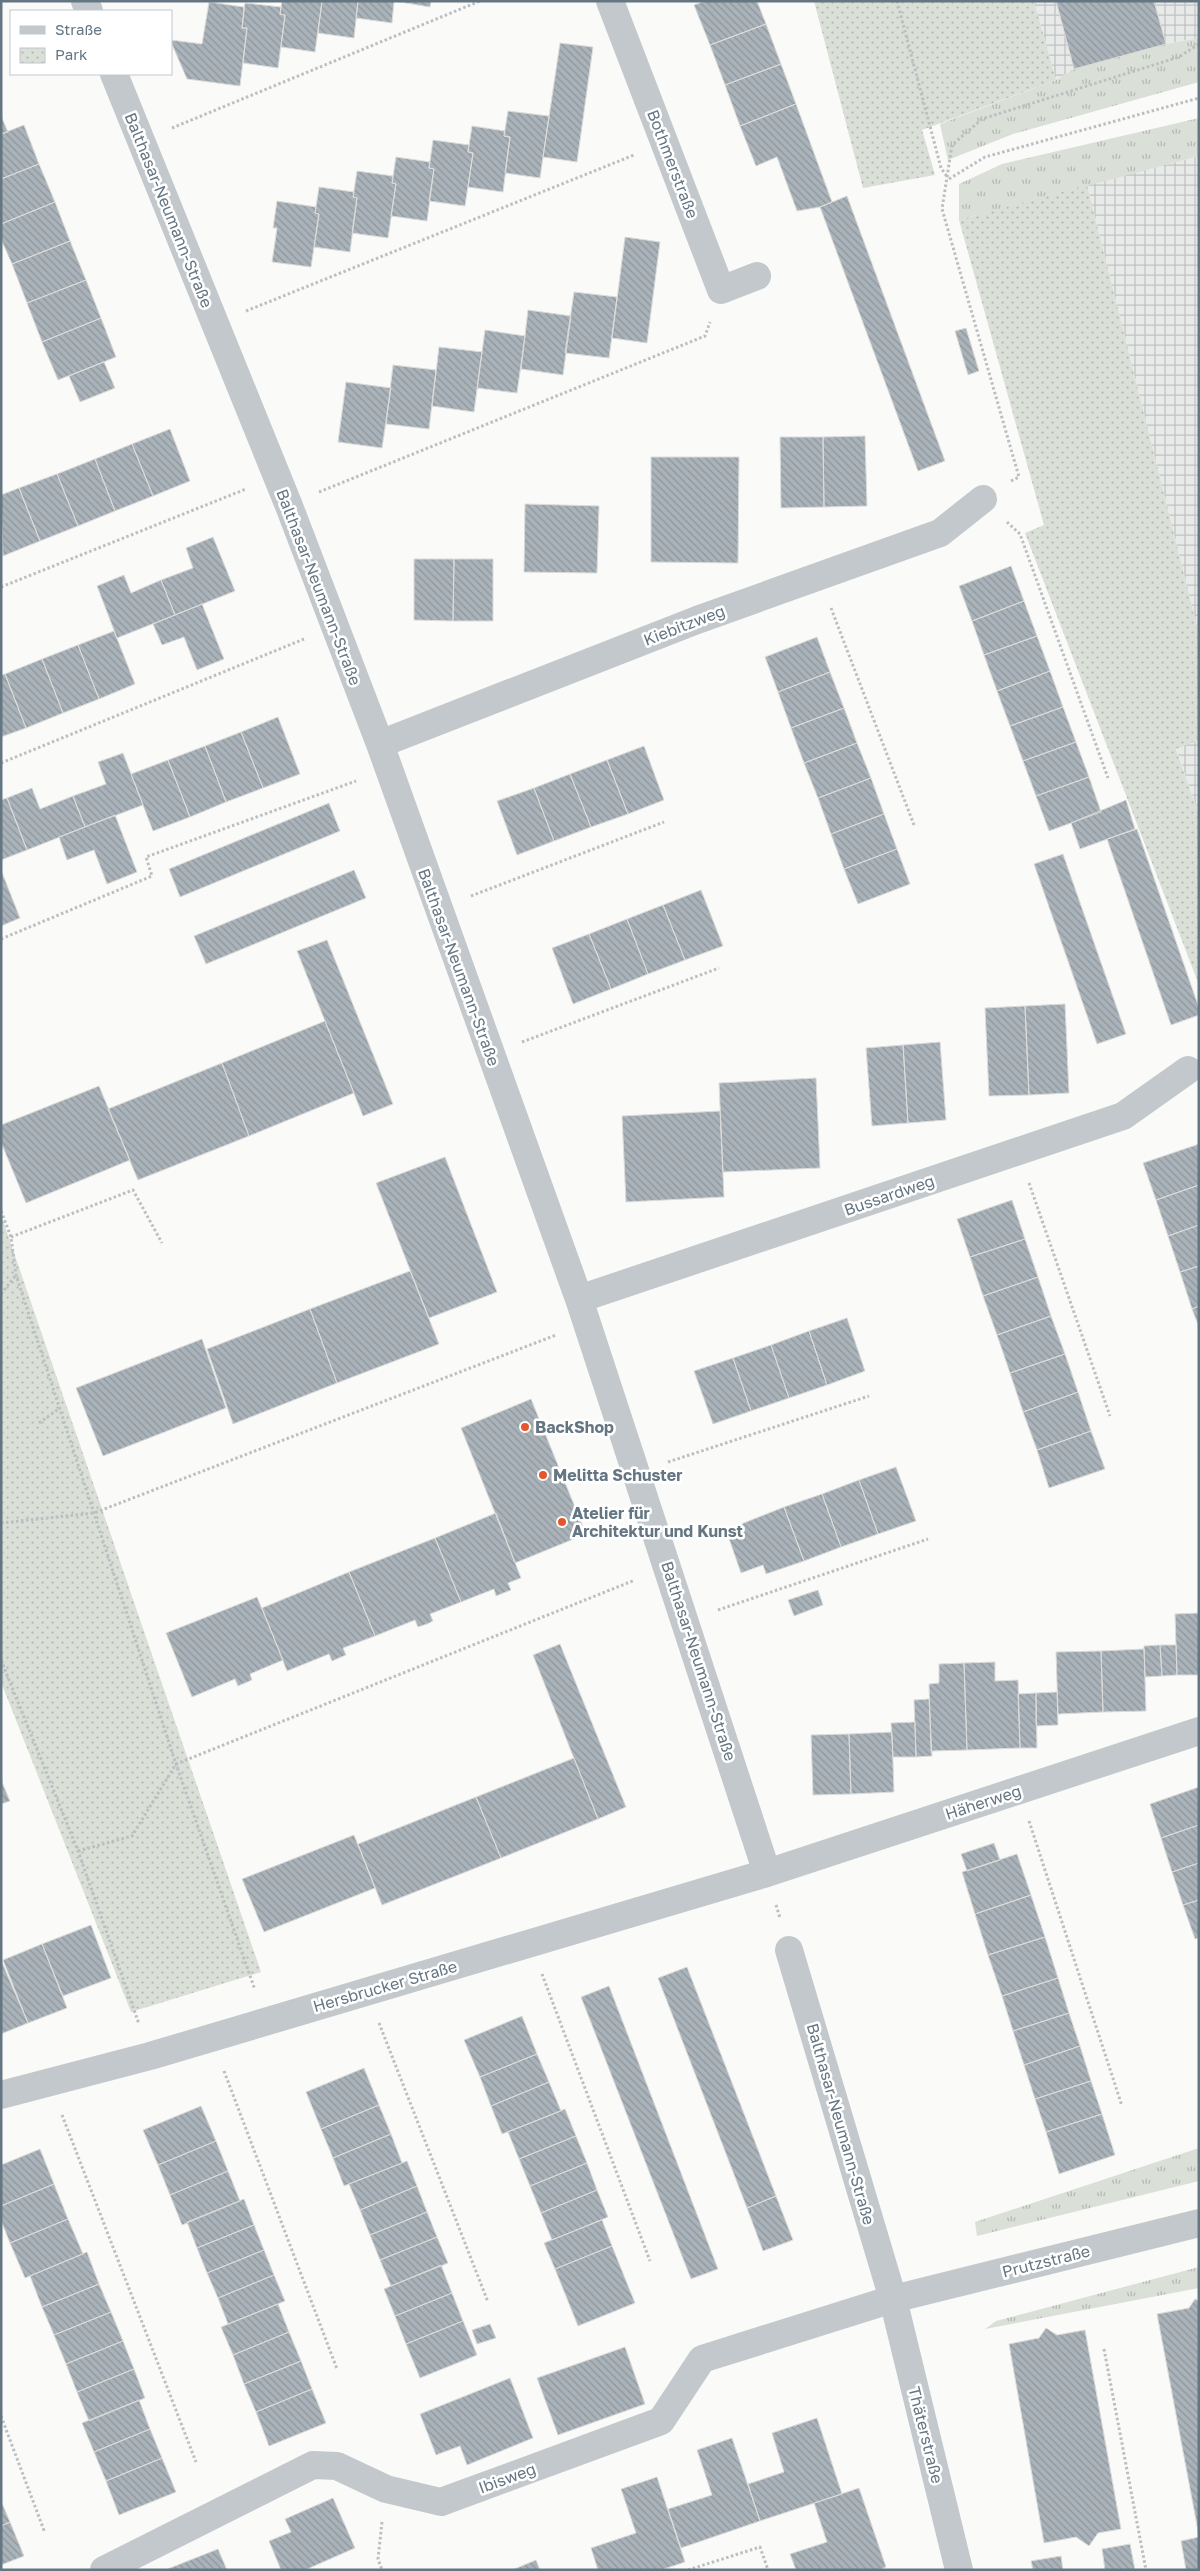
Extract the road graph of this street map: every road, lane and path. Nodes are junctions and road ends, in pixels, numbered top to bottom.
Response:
1 (480, 1) edge
2 (610, 1) edge
3 (896, 1) edge
4 (1199, 44) edge
5 (114, 75) edge
6 (1199, 98) edge
7 (141, 140) junction
8 (665, 143) junction
9 (948, 178) junction
10 (757, 276) dead end
11 (215, 323) junction
12 (705, 336) dead end
13 (278, 478) junction
14 (337, 484) dead end
15 (983, 499) junction
16 (819, 576) junction
17 (1, 587) edge
18 (335, 626) junction
19 (380, 744) junction
20 (1, 763) edge
21 (387, 770) junction
22 (1108, 778) dead end
23 (664, 822) dead end
24 (914, 824) dead end
25 (438, 908) junction
26 (1, 939) edge
27 (719, 968) dead end
28 (491, 1054) junction
29 (1188, 1070) dead end
30 (1018, 1151) junction
31 (1, 1211) edge
32 (12, 1237) junction
33 (162, 1243) dead end
34 (16, 1275) junction
35 (1, 1294) edge
36 (583, 1311) junction
37 (869, 1396) dead end
38 (60, 1408) junction
39 (1110, 1416) dead end
40 (39, 1423) dead end
41 (637, 1472) junction
42 (94, 1513) junction
43 (1, 1523) edge
44 (928, 1539) dead end
45 (668, 1567) junction
46 (686, 1621) junction
47 (1, 1660) edge
48 (1199, 1731) edge
49 (176, 1764) junction
50 (1019, 1790) junction
51 (78, 1851) junction
52 (767, 1873) junction
53 (530, 1943) junction
54 (789, 1950) dead end
55 (367, 1991) junction
56 (266, 2021) junction
57 (211, 2038) junction
58 (150, 2056) junction
59 (49, 2083) junction
60 (1, 2095) edge
61 (1122, 2106) dead end
62 (1199, 2223) edge
63 (650, 2261) dead end
64 (893, 2299) junction
65 (488, 2302) dead end
66 (1104, 2349) dead end
67 (336, 2369) dead end
68 (1, 2416) edge
69 (196, 2462) dead end
70 (386, 2489) junction
71 (46, 2533) dead end
72 (104, 2570) edge
73 (382, 2570) edge
74 (688, 2570) edge
75 (768, 2570) edge
76 (959, 2570) edge
77 (1146, 2570) edge

1 - 7 path
2 - 8 street, Bothmerstraße
3 - 9 path
4 - 9 path
5 - 7 street, Balthasar-Neumann-Straße
6 - 9 path
7 - 11 street, Balthasar-Neumann-Straße
8 - 10 street, Bothmerstraße
8 - 11 path
9 - 15 path
11 - 13 street, Balthasar-Neumann-Straße
12 - 14 path
13 - 17 path
13 - 18 street, Balthasar-Neumann-Straße
15 - 16 street, Kiebitzweg
15 - 22 path
16 - 19 street, Kiebitzweg
16 - 24 path
18 - 19 street, Balthasar-Neumann-Straße
18 - 20 path
19 - 21 street, Balthasar-Neumann-Straße
21 - 25 street, Balthasar-Neumann-Straße
21 - 26 path
23 - 25 path
25 - 28 street, Balthasar-Neumann-Straße
27 - 28 path
28 - 36 street, Balthasar-Neumann-Straße
29 - 30 street, Bussardweg
30 - 36 street, Bussardweg
30 - 39 path
31 - 32 path
32 - 33 path
32 - 34 path
34 - 35 path
34 - 38 path
36 - 41 street, Balthasar-Neumann-Straße
36 - 42 path
37 - 41 path
38 - 40 path
38 - 42 path
41 - 45 street, Balthasar-Neumann-Straße
42 - 43 path
42 - 49 path
44 - 46 path
45 - 46 street, Balthasar-Neumann-Straße
45 - 49 path
46 - 52 street, Balthasar-Neumann-Straße
47 - 51 path
48 - 50 street, Häherweg
49 - 51 path
49 - 56 path
50 - 52 street, Häherweg
50 - 61 path
51 - 58 path
52 - 53 street, Hersbrucker Straße
53 - 55 street, Hersbrucker Straße
53 - 63 path
54 - 64 street, Balthasar-Neumann-Straße
55 - 56 street, Hersbrucker Straße
55 - 65 path
56 - 57 street, Hersbrucker Straße
57 - 58 street, Hersbrucker Straße
57 - 67 path
58 - 59 street, Hersbrucker Straße
59 - 60 street, Hersbrucker Straße
59 - 69 path
62 - 64 street, Prutzstraße
64 - 70 street, Ibisweg
64 - 76 street, Thäterstraße
66 - 77 path
68 - 71 path
70 - 72 street, Ibisweg
70 - 73 path
74 - 75 path

